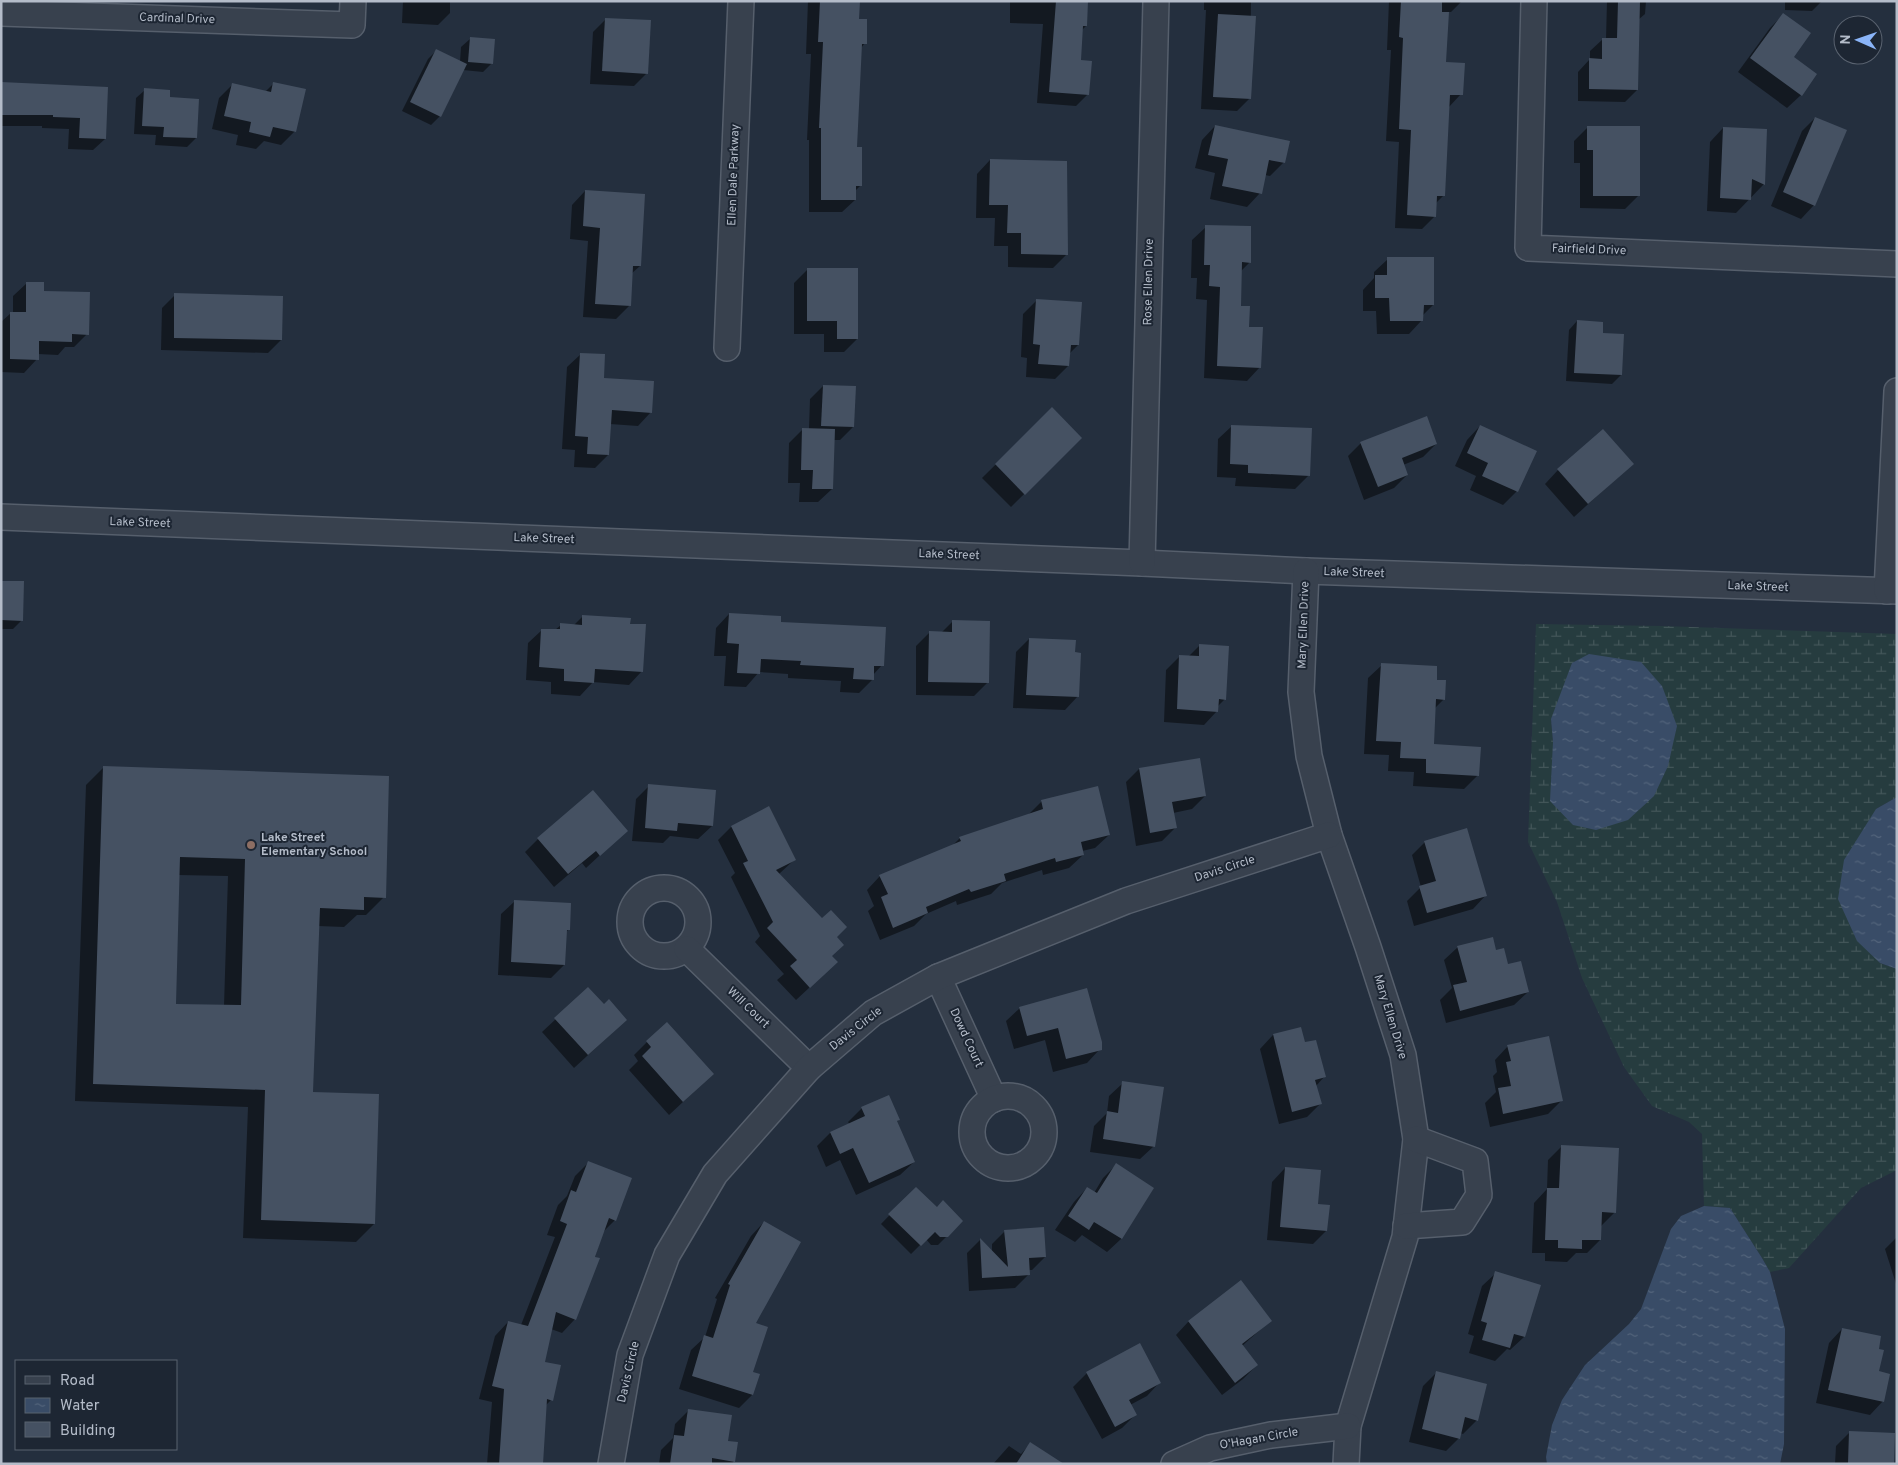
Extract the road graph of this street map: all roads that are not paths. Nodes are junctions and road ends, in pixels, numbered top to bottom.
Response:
1 (741, 1) edge
2 (1156, 1) edge
3 (1534, 1) edge
4 (16, 9) edge
5 (353, 13) edge
6 (1897, 264) edge
7 (727, 348) dead end
8 (1897, 391) edge
9 (1, 517) edge
10 (1142, 563) junction
11 (1306, 571) junction
12 (1892, 591) edge
13 (1329, 835) junction
14 (687, 949) dead end
15 (938, 977) junction
16 (809, 1068) junction
17 (994, 1099) dead end
18 (1416, 1139) junction
19 (1406, 1226) junction
20 (1348, 1426) junction
21 (611, 1464) edge
22 (1174, 1464) edge
23 (1346, 1464) edge

1 - 7 street, Ellen Dale Parkway
2 - 10 street, Rose Ellen Drive
3 - 6 street, Fairfield Drive
4 - 5 street, Cardinal Drive
8 - 12 street
9 - 10 street, Lake Street
10 - 11 street, Lake Street
11 - 12 street, Lake Street
11 - 13 street, Mary Ellen Drive
13 - 15 street, Davis Circle
13 - 18 street, Mary Ellen Drive
14 - 16 street, Will Court
15 - 16 street, Davis Circle
15 - 17 street, Dowd Court
16 - 21 street, Davis Circle
18 - 19 street, Mary Ellen Drive
18 - 19 street
19 - 20 street, Mary Ellen Drive
20 - 22 street, O'Hagan Circle
20 - 23 street, Mary Ellen Drive

